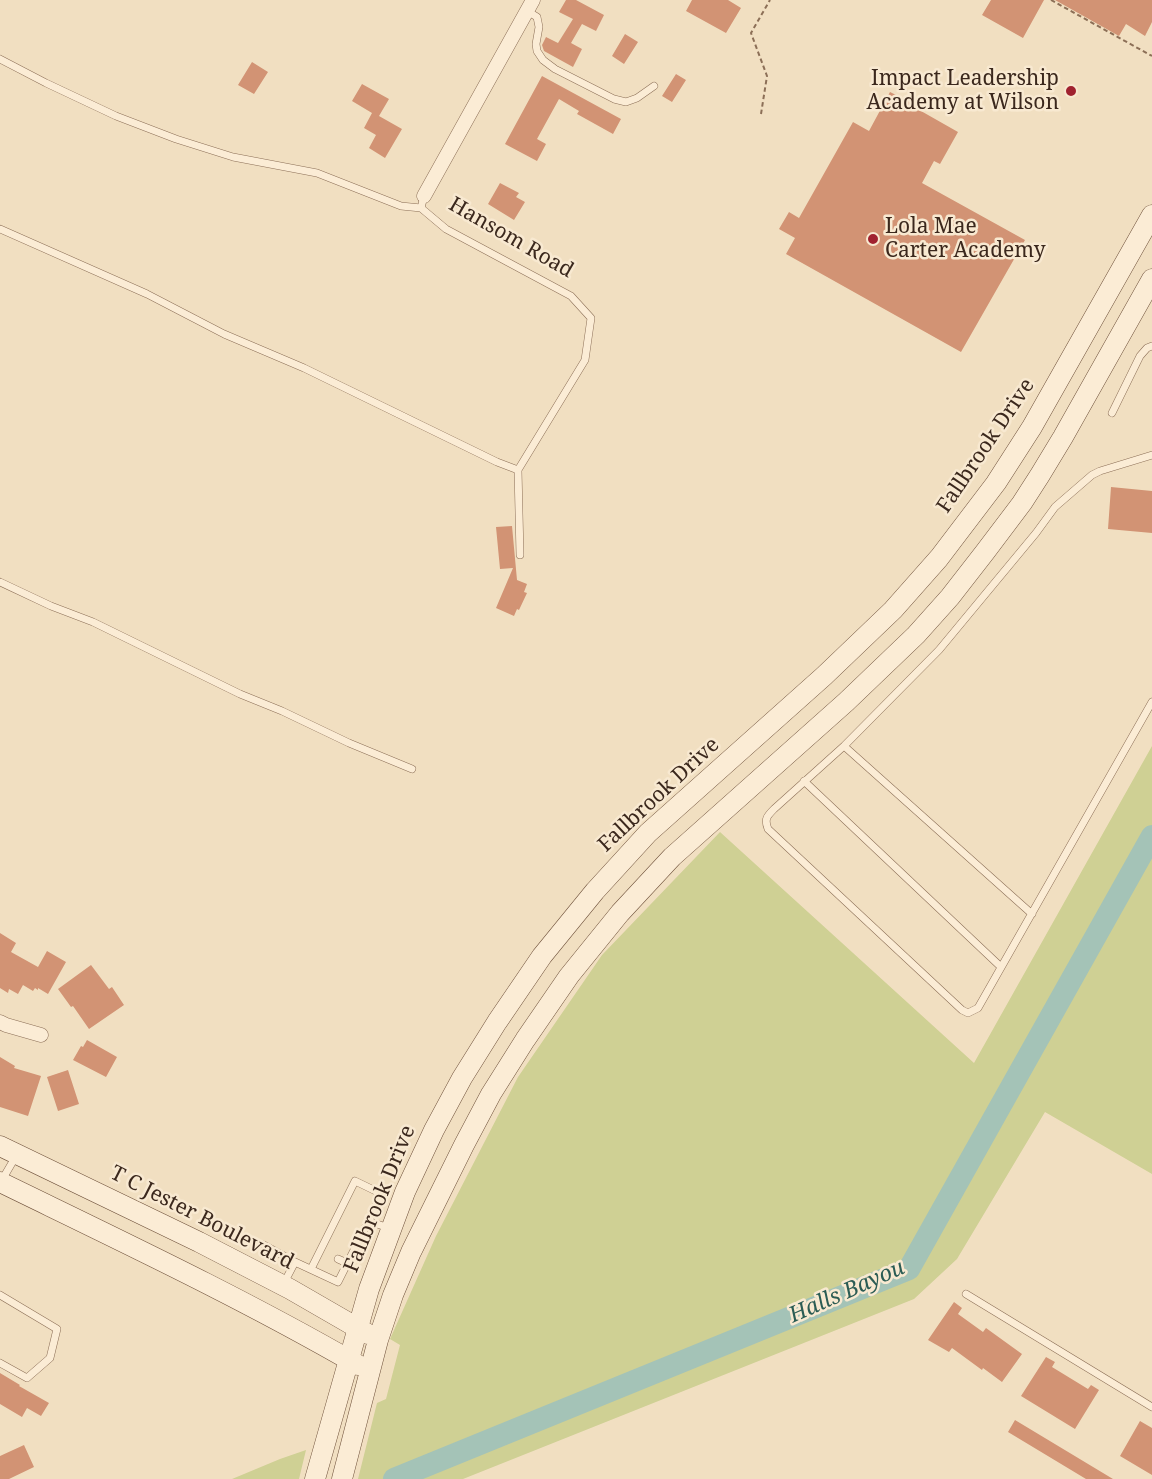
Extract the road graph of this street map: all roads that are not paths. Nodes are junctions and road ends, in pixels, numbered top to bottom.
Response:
1 (530, 5) edge
2 (0, 59) edge
3 (654, 86) dead end
4 (423, 202) junction
5 (1152, 215) edge
6 (0, 229) edge
7 (1127, 258) junction
8 (1152, 273) edge
9 (1152, 279) edge
10 (1152, 346) edge
11 (1112, 413) dead end
12 (1152, 455) edge
13 (518, 470) junction
14 (996, 483) junction
15 (1022, 503) junction
16 (520, 555) dead end
17 (0, 582) edge
18 (1152, 702) edge
19 (844, 746) junction
20 (412, 769) dead end
21 (804, 781) junction
22 (1032, 914) junction
23 (1002, 967) junction
24 (0, 1022) edge
25 (41, 1035) dead end
26 (9, 1150) edge
27 (0, 1182) edge
28 (343, 1205) junction
29 (352, 1209) dead end
30 (368, 1218) junction
31 (336, 1220) junction
32 (344, 1223) dead end
33 (391, 1229) junction
34 (347, 1244) dead end
35 (264, 1245) dead end
36 (355, 1248) junction
37 (338, 1259) dead end
38 (295, 1262) junction
39 (347, 1263) junction
40 (311, 1269) junction
41 (283, 1285) junction
42 (0, 1294) edge
43 (966, 1294) dead end
44 (358, 1327) junction
45 (378, 1340) junction
46 (348, 1360) junction
47 (0, 1363) edge
48 (370, 1372) junction
49 (1152, 1407) edge
50 (317, 1471) edge
51 (344, 1471) edge

1 - 3 lane
1 - 4 street, Hansom Road
2 - 4 lane
4 - 13 lane, Hansom Road
5 - 7 main road, Fallbrook Drive
6 - 13 lane
7 - 8 main road
7 - 14 main road, Fallbrook Drive
9 - 15 main road
10 - 11 lane
12 - 19 lane
13 - 16 lane
14 - 15 main road
14 - 33 main road, Fallbrook Drive
15 - 45 main road
17 - 20 lane
18 - 22 lane
19 - 21 lane
19 - 22 lane
21 - 23 lane
21 - 23 lane
22 - 23 lane
24 - 25 street
26 - 27 lane
26 - 41 main road, T C Jester Boulevard
27 - 46 main road
28 - 29 lane
28 - 30 lane
28 - 31 lane
30 - 33 lane
30 - 36 lane
31 - 32 lane
31 - 40 lane
33 - 44 main road, Fallbrook Drive
34 - 36 lane
35 - 38 lane
36 - 39 lane
37 - 39 lane
38 - 40 lane
38 - 41 lane
39 - 40 lane
41 - 44 main road, T C Jester Boulevard
42 - 47 lane
43 - 49 lane
44 - 45 main road, T C Jester Boulevard
44 - 46 main road, Fallbrook Drive
45 - 48 main road
46 - 48 main road
46 - 50 main road, Fallbrook Drive
48 - 51 main road

